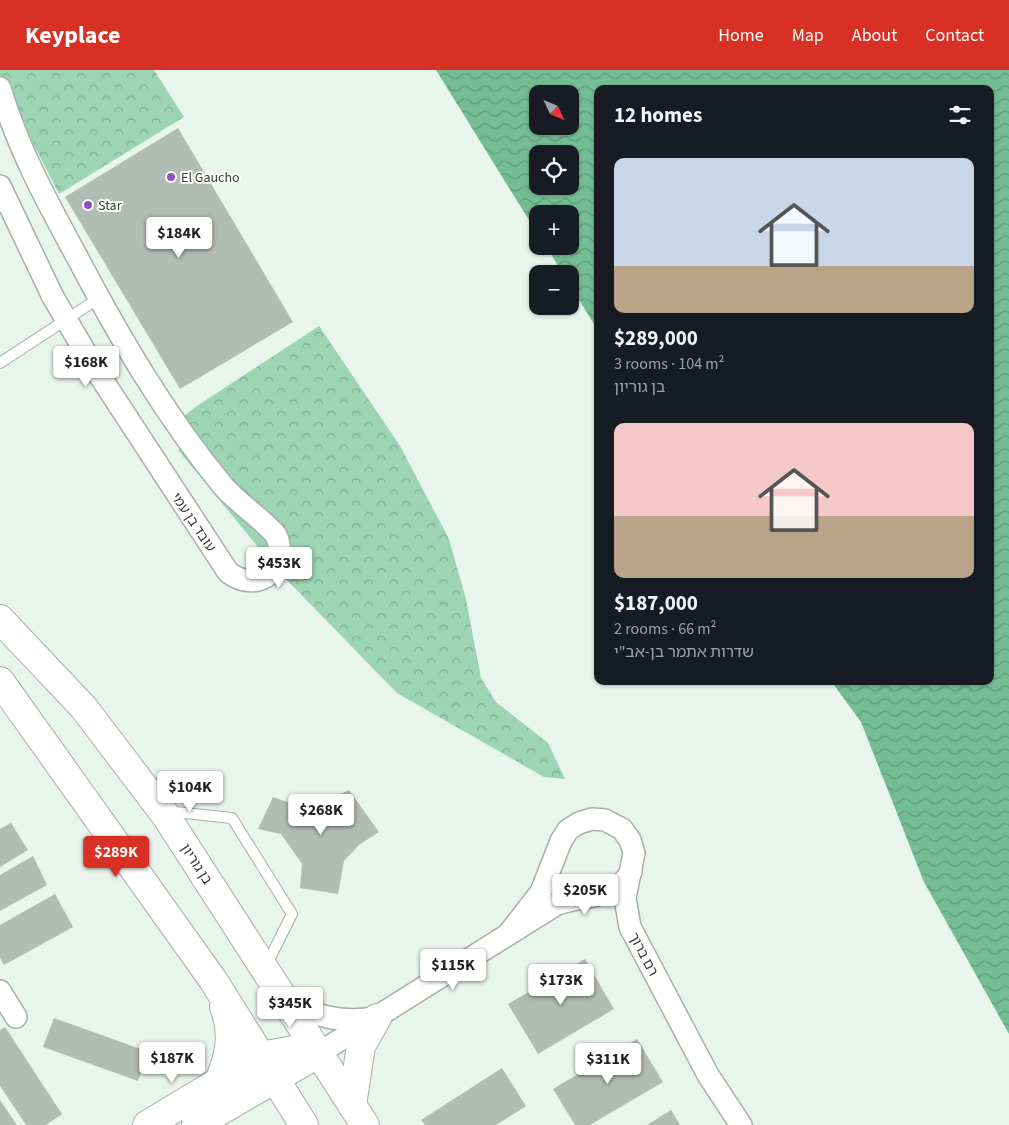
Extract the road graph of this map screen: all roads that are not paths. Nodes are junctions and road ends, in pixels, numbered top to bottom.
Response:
1 (0, 88) edge
2 (0, 186) edge
3 (99, 298) junction
4 (66, 319) junction
5 (0, 363) edge
6 (0, 618) edge
7 (0, 682) edge
8 (162, 810) junction
9 (631, 872) junction
10 (509, 933) junction
11 (264, 969) junction
12 (214, 980) junction
13 (0, 991) edge
14 (280, 993) junction
15 (16, 1017) dead end
16 (377, 1018) junction
17 (319, 1053) junction
18 (261, 1056) junction
19 (220, 1079) junction
20 (274, 1080) junction
21 (238, 1099) junction
22 (358, 1115) edge
23 (299, 1119) edge
24 (147, 1125) edge
25 (196, 1125) edge
26 (740, 1125) edge

1 - 3 street
2 - 4 street
3 - 4 lane
3 - 4 street, עובד בן עמי
4 - 5 lane
6 - 8 main road, בן גוריון
7 - 12 main road
8 - 11 main road, בן גוריון
8 - 11 lane
9 - 10 street
9 - 10 street, רם ברוך
9 - 26 street, רם ברוך
10 - 16 street
11 - 14 main road, בן גוריון
12 - 18 main road
12 - 19 main road
13 - 15 street
14 - 16 street
14 - 17 main road, בן גוריון
16 - 17 street
16 - 22 main road
17 - 18 main road
17 - 20 main road
17 - 22 main road, בן גוריון
18 - 19 main road
18 - 20 main road
19 - 24 main road
20 - 21 main road
20 - 23 main road
21 - 23 main road
21 - 25 main road

